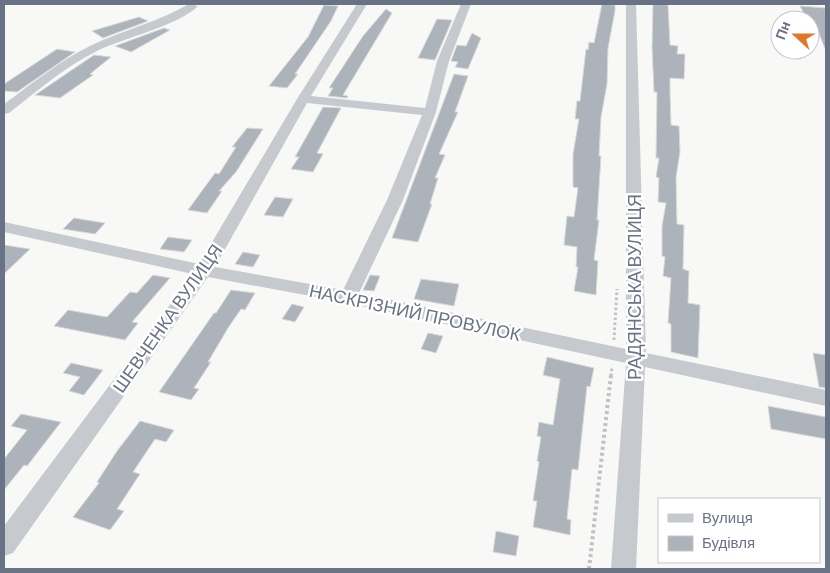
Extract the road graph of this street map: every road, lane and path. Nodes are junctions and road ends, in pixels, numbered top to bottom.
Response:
1 (362, 4) edge
2 (466, 4) edge
3 (630, 4) edge
4 (193, 6) dead end
5 (303, 100) junction
6 (4, 110) edge
7 (430, 112) junction
8 (4, 227) edge
9 (204, 271) junction
10 (348, 298) junction
11 (614, 354) junction
12 (636, 358) junction
13 (826, 398) edge
14 (4, 545) edge
15 (589, 569) edge
16 (623, 569) edge

1 - 5 street, ШЕВЧЕНКА ВУЛИЦЯ
2 - 7 street
3 - 12 street, РАДЯНСЬКА ВУЛИЦЯ
4 - 6 street
5 - 7 street
5 - 9 street, ШЕВЧЕНКА ВУЛИЦЯ
7 - 10 street
8 - 9 street, НАСКРІЗНИЙ ПРОВУЛОК
9 - 10 street, НАСКРІЗНИЙ ПРОВУЛОК
9 - 14 street, ШЕВЧЕНКА ВУЛИЦЯ
10 - 11 street, НАСКРІЗНИЙ ПРОВУЛОК
11 - 12 street, НАСКРІЗНИЙ ПРОВУЛОК
11 - 15 path
12 - 13 street, НАСКРІЗНИЙ ПРОВУЛОК
12 - 16 street, РАДЯНСЬКА ВУЛИЦЯ

